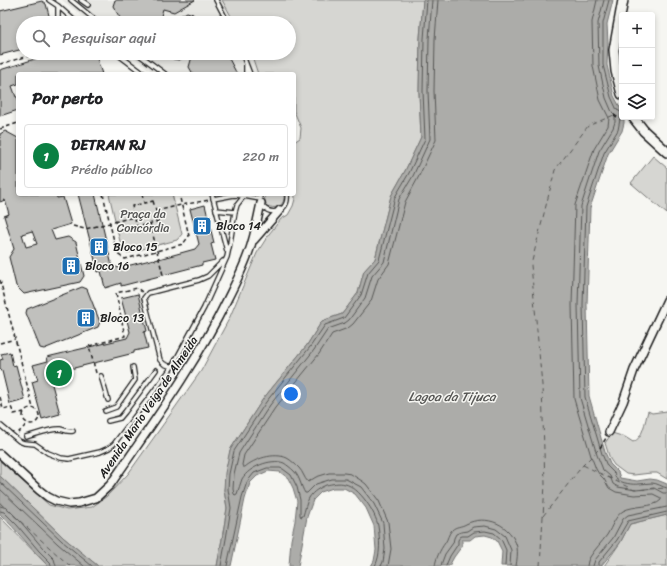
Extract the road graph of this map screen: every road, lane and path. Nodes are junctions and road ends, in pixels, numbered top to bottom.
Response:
1 (49, 0) edge
2 (71, 0) edge
3 (81, 0) edge
4 (216, 0) edge
5 (623, 0) edge
6 (88, 5) dead end
7 (58, 6) junction
8 (58, 16) edge
9 (69, 16) edge
10 (90, 16) edge
11 (224, 16) edge
12 (16, 60) edge
13 (125, 60) edge
14 (146, 60) edge
15 (246, 62) joint
16 (0, 64) edge
17 (141, 72) edge
18 (162, 72) edge
19 (246, 72) edge
20 (249, 72) edge
21 (619, 84) edge
22 (614, 115) dead end
23 (619, 118) edge
24 (633, 120) edge
25 (16, 124) edge
26 (0, 129) edge
27 (667, 152) edge
28 (103, 196) edge
29 (142, 196) edge
30 (179, 196) edge
31 (213, 196) edge
32 (229, 196) edge
33 (244, 196) joint
34 (260, 196) edge
35 (287, 196) edge
36 (214, 199) junction
37 (260, 201) junction
38 (144, 203) junction
39 (181, 205) junction
40 (216, 210) junction
41 (280, 210) junction
42 (156, 211) junction
43 (235, 212) junction
44 (134, 217) junction
45 (150, 223) junction
46 (110, 224) junction
47 (73, 226) dead end
48 (252, 242) junction
49 (156, 251) junction
50 (228, 253) junction
51 (225, 259) junction
52 (162, 275) dead end
53 (0, 280) edge
54 (1, 285) edge
55 (145, 296) junction
56 (667, 300) edge
57 (15, 339) junction
58 (0, 343) edge
59 (133, 367) dead end
60 (172, 367) junction
61 (156, 370) dead end
62 (99, 376) joint
63 (0, 397) edge
64 (108, 400) dead end
65 (33, 408) junction
66 (105, 411) dead end
67 (24, 412) junction
68 (108, 421) dead end
69 (28, 423) junction
70 (0, 425) edge
71 (73, 431) dead end
72 (609, 432) joint
73 (14, 437) junction
74 (26, 437) dead end
75 (600, 448) dead end
76 (0, 454) edge

1 - 7 lane
2 - 10 lane
3 - 6 lane
4 - 11 lane
5 - 21 main road
7 - 8 lane
7 - 9 lane
12 - 16 path
13 - 17 lane
14 - 18 lane
15 - 19 lane
15 - 20 lane
22 - 23 path
24 - 27 main road
25 - 26 path
28 - 46 path
29 - 38 path
30 - 39 path
31 - 36 lane
32 - 36 lane
33 - 37 lane
33 - 43 lane
34 - 37 lane
35 - 41 lane
36 - 39 path
36 - 40 lane
37 - 41 lane
37 - 48 street, Avenida Mario Veiga de Almeida
38 - 42 path
38 - 44 path
39 - 42 path
39 - 49 path
40 - 43 lane
40 - 50 lane
41 - 48 street, Avenida Mario Veiga de Almeida
42 - 45 path
43 - 50 lane
44 - 45 path
44 - 46 path
45 - 49 path
46 - 47 path
46 - 49 path
48 - 76 street, Avenida Mario Veiga de Almeida
49 - 52 path
50 - 51 lane
51 - 55 lane
51 - 60 lane
53 - 54 path
54 - 57 path
55 - 60 lane
55 - 62 path
56 - 72 street
57 - 58 path
57 - 65 path
59 - 66 lane
60 - 73 lane
61 - 68 lane
62 - 64 lane
63 - 67 path
65 - 67 path
65 - 69 path
67 - 69 path
69 - 73 path
70 - 73 lane
71 - 74 lane
72 - 75 path

